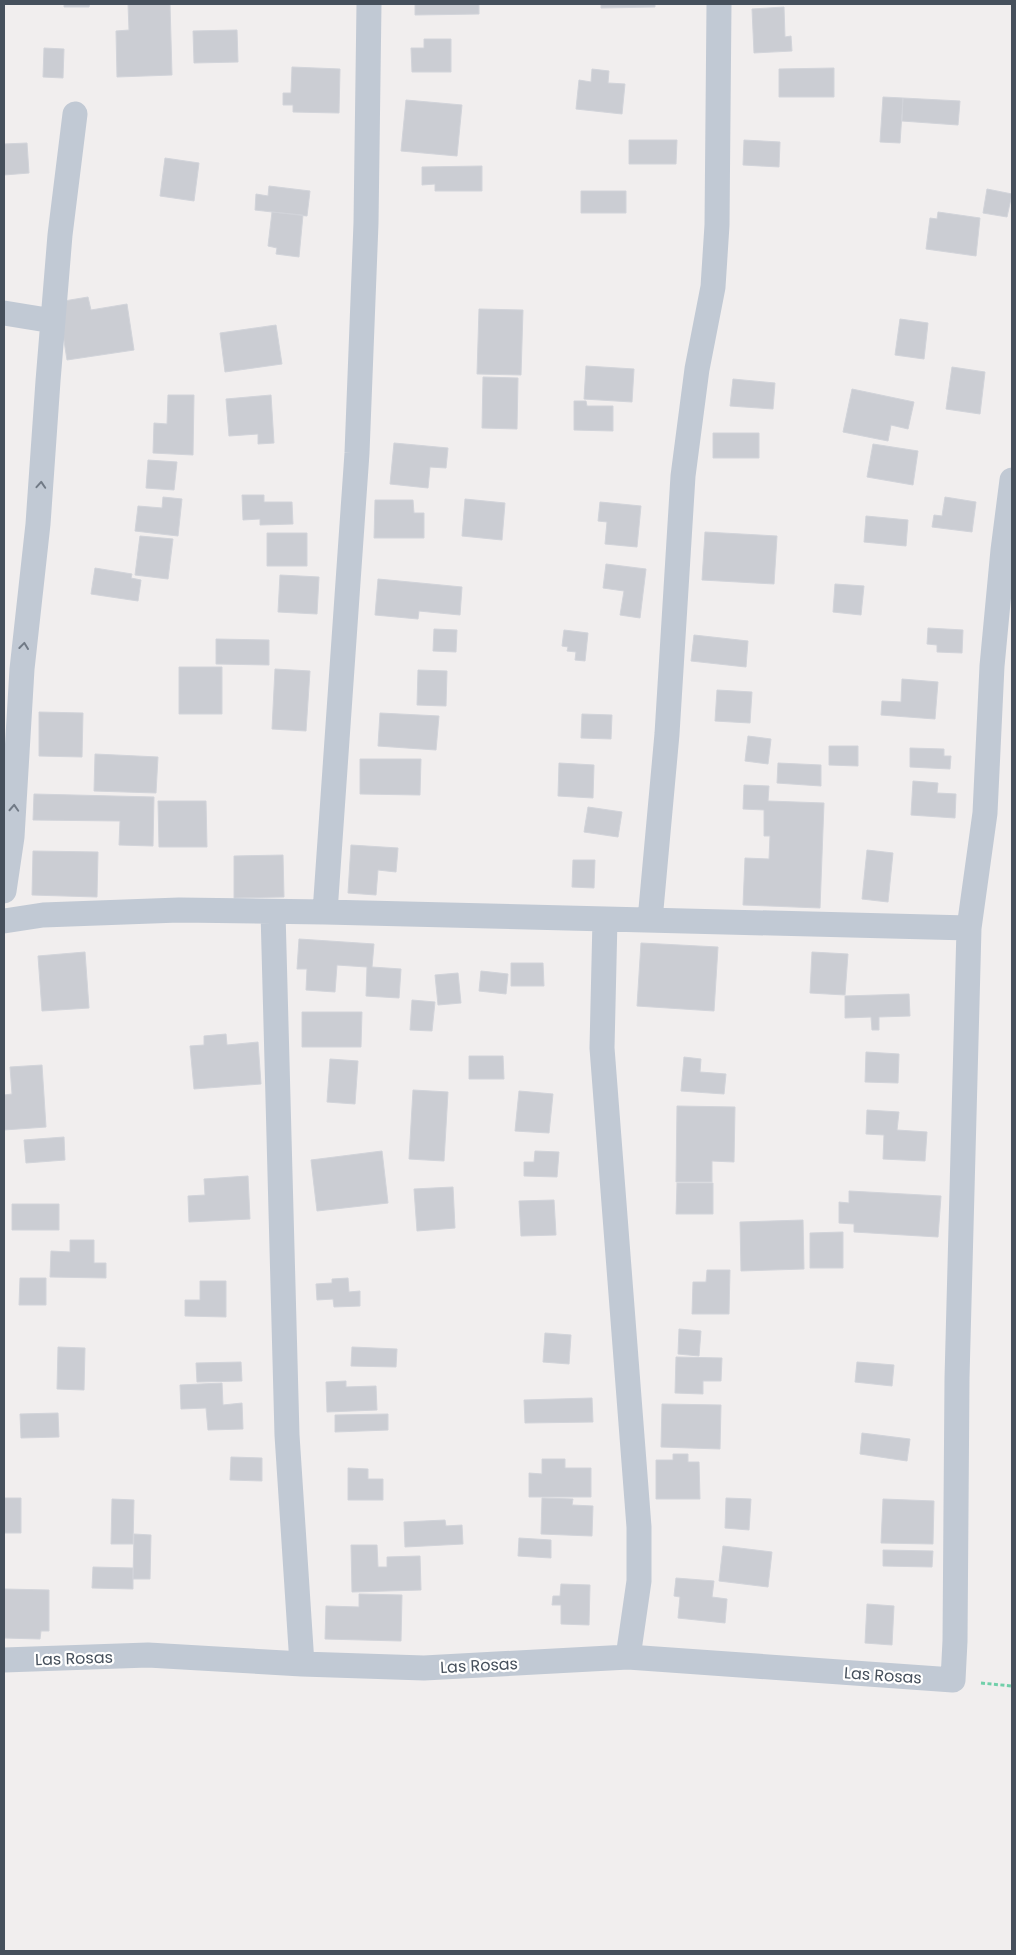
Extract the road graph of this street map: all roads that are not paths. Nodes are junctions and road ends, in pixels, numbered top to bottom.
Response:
1 (369, 4) edge
2 (719, 4) edge
3 (75, 114) dead end
4 (4, 313) edge
5 (53, 321) junction
6 (1012, 480) edge
7 (4, 892) edge
8 (272, 912) junction
9 (325, 912) junction
10 (605, 919) junction
11 (650, 920) junction
12 (4, 921) edge
13 (969, 928) junction
14 (628, 1657) junction
15 (4, 1660) edge
16 (302, 1664) junction

1 - 9 street
2 - 11 street
3 - 5 street
4 - 5 street
7 -> 5 street
6 - 13 street
8 - 9 street
8 - 12 street
8 - 16 street
9 - 10 street
10 - 11 street
10 - 14 street
11 - 13 street
13 - 14 street, Las Rosas
14 - 16 street, Las Rosas
15 - 16 street, Las Rosas

